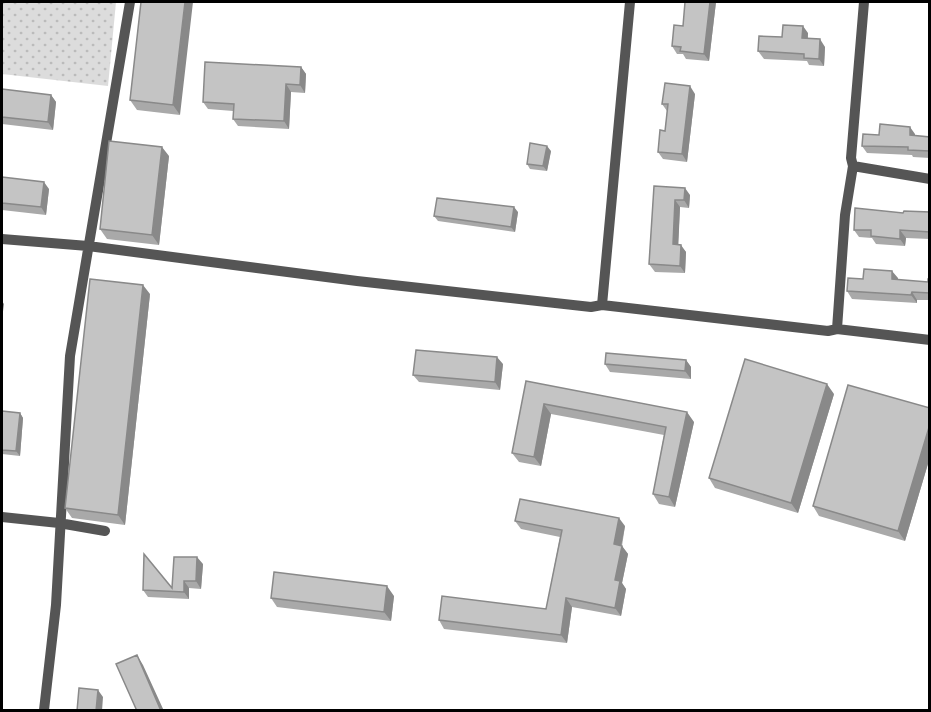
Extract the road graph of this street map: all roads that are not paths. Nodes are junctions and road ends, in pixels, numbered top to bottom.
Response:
1 (130, 2) edge
2 (630, 2) edge
3 (864, 2) edge
4 (854, 166) junction
5 (930, 179) edge
6 (2, 239) edge
7 (88, 246) junction
8 (602, 305) junction
9 (837, 329) junction
10 (930, 340) edge
11 (2, 517) edge
12 (59, 523) junction
13 (105, 531) dead end
14 (44, 711) edge

1 - 7 street
2 - 8 street
3 - 4 street
4 - 5 street
4 - 9 street
6 - 7 street
7 - 8 street
7 - 12 street
8 - 9 street
9 - 10 street
11 - 12 street
12 - 13 street
12 - 14 street

